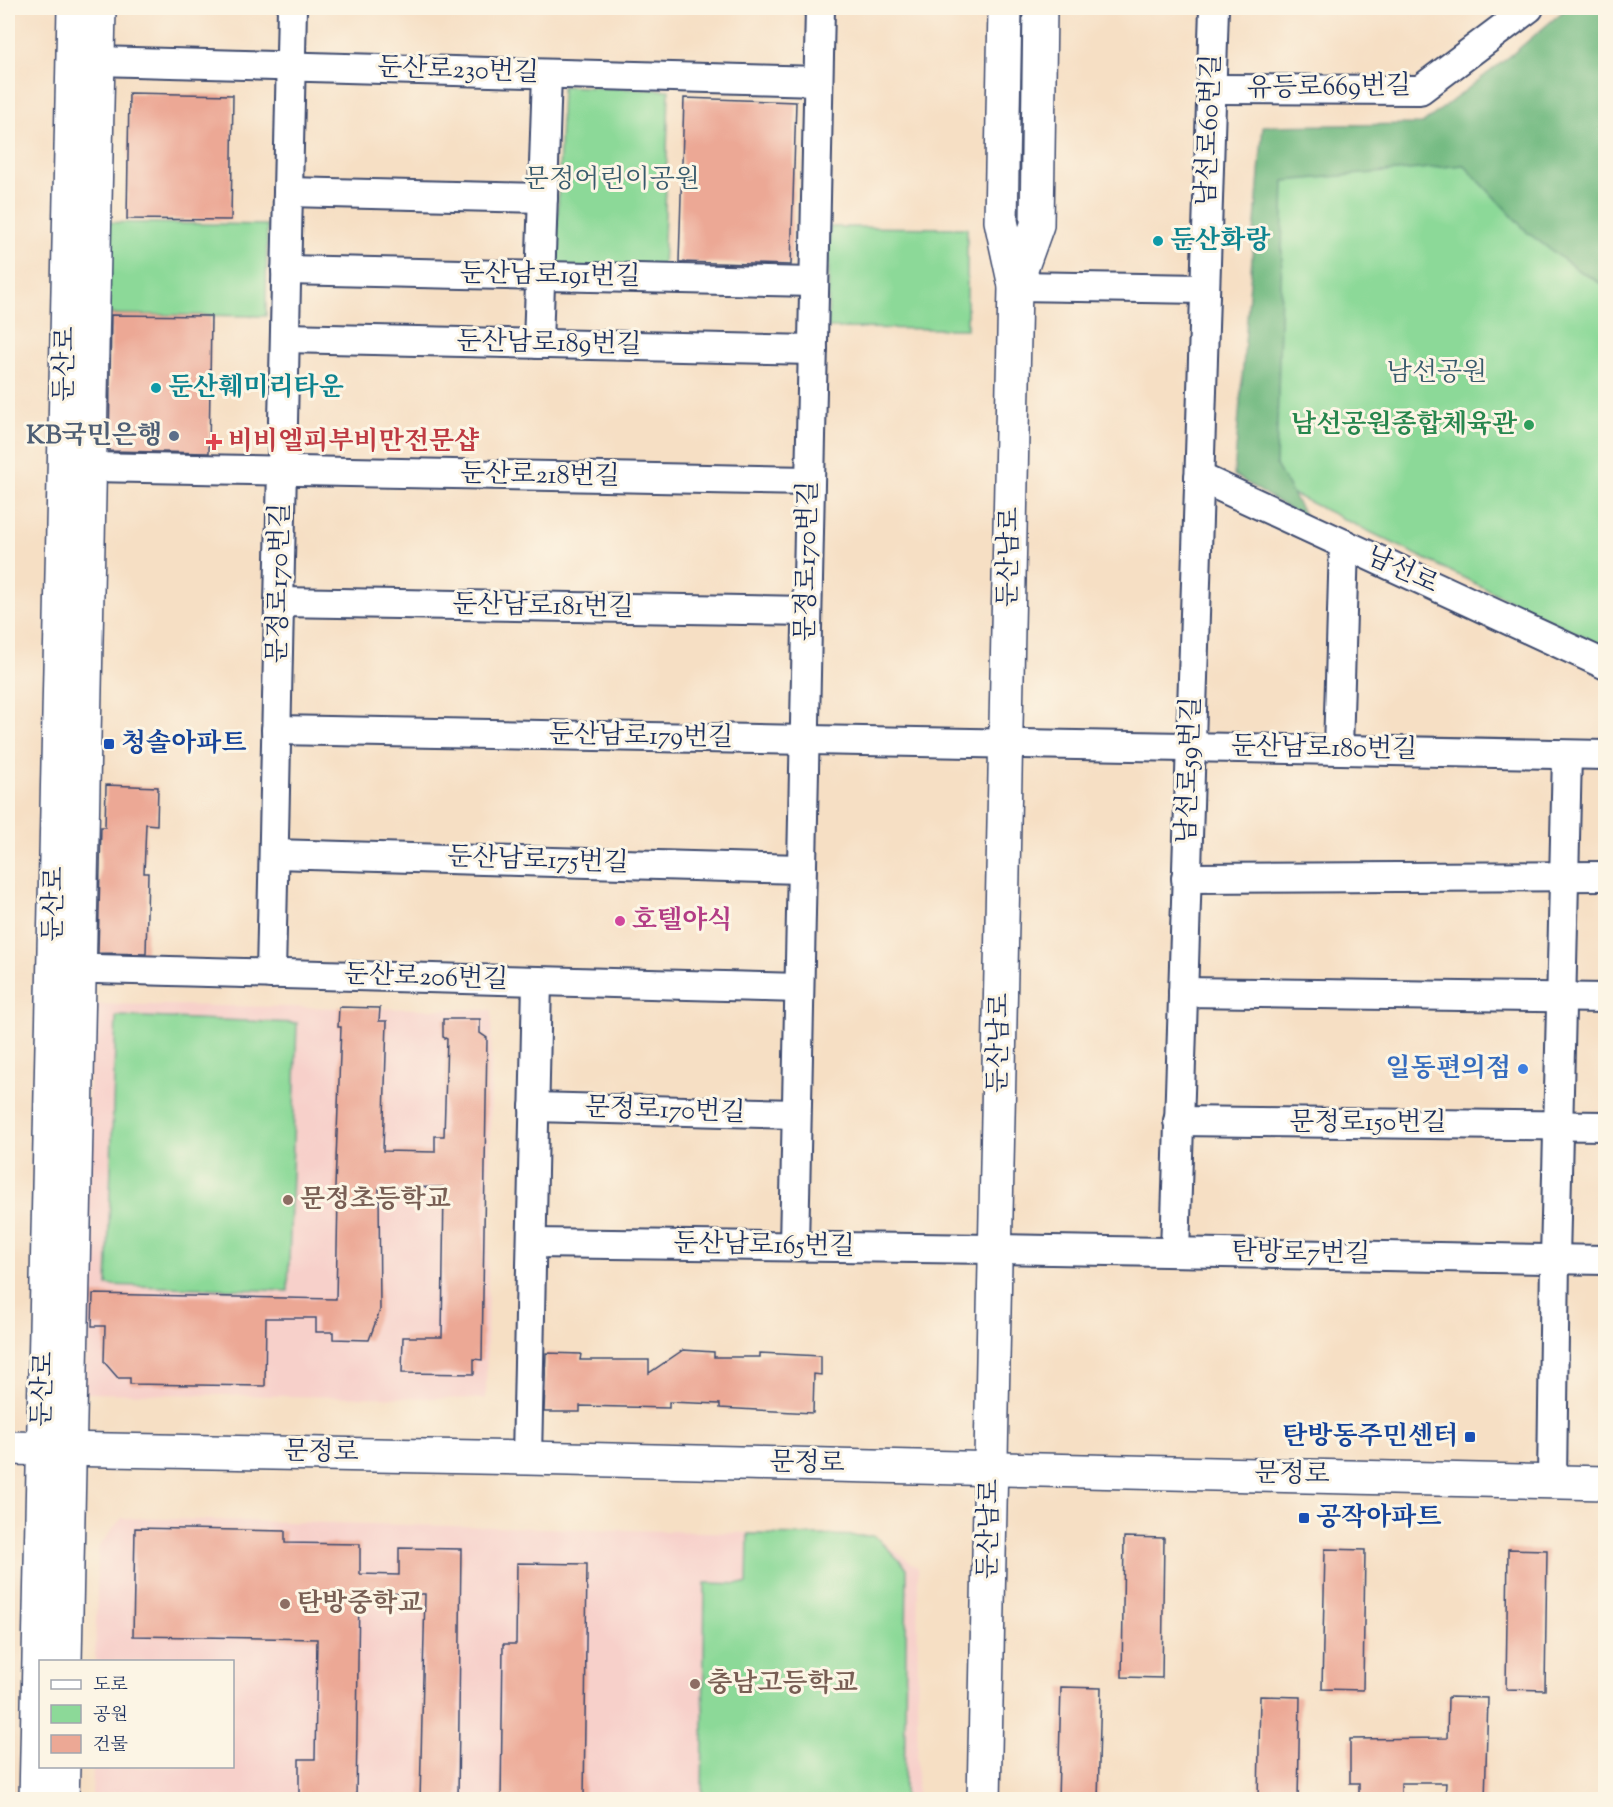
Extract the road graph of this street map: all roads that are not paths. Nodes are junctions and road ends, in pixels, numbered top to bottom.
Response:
1 (74, 8) edge
2 (99, 8) edge
3 (292, 8) edge
4 (820, 8) edge
5 (1005, 8) edge
6 (1040, 8) edge
7 (1214, 8) edge
8 (1529, 8) edge
9 (98, 61) junction
10 (291, 66) junction
11 (547, 74) junction
12 (818, 81) junction
13 (1211, 89) junction
14 (288, 192) junction
15 (543, 198) junction
16 (286, 270) junction
17 (541, 276) junction
18 (814, 282) junction
19 (1015, 286) junction
20 (1205, 289) junction
21 (285, 338) junction
22 (538, 344) junction
23 (813, 350) junction
24 (90, 467) junction
25 (282, 472) junction
26 (1199, 477) junction
27 (810, 481) junction
28 (1344, 544) junction
29 (279, 602) junction
30 (807, 611) junction
31 (1605, 665) edge
32 (276, 730) junction
33 (804, 740) junction
34 (1006, 744) junction
35 (1190, 746) junction
36 (1338, 749) junction
37 (1567, 755) junction
38 (1605, 755) edge
39 (274, 854) junction
40 (801, 869) junction
41 (1564, 876) junction
42 (1605, 876) edge
43 (1186, 878) junction
44 (67, 968) junction
45 (271, 974) junction
46 (537, 981) junction
47 (799, 988) junction
48 (1183, 992) junction
49 (1561, 997) junction
50 (1605, 998) edge
51 (534, 1107) junction
52 (796, 1114) junction
53 (1178, 1121) junction
54 (1558, 1124) junction
55 (1605, 1126) edge
56 (532, 1243) junction
57 (794, 1246) junction
58 (996, 1249) junction
59 (1174, 1252) junction
60 (1555, 1259) junction
61 (1605, 1260) edge
62 (8, 1448) edge
63 (56, 1448) junction
64 (527, 1458) junction
65 (991, 1468) junction
66 (1552, 1480) junction
67 (1605, 1482) edge
68 (39, 1660) edge
69 (65, 1660) edge
70 (39, 1674) edge
71 (63, 1768) edge
72 (36, 1800) edge
73 (62, 1800) edge
74 (984, 1800) edge

1 - 44 main road, 둔산로
2 - 9 main road, 둔산로
3 - 10 street, 문정로170번길
4 - 12 street, 문정로170번길
5 - 19 main road, 둔산남로
6 - 19 main road, 둔산남로
7 - 13 street, 남선로60번길
8 - 13 street, 유등로669번길
9 - 10 street, 둔산로230번길
9 - 24 main road, 둔산로
10 - 11 street, 둔산로230번길
10 - 14 street, 문정로170번길
11 - 12 street, 둔산로230번길
11 - 15 street
12 - 18 street, 문정로170번길
13 - 20 street, 남선로60번길
14 - 15 street
14 - 16 street, 문정로170번길
15 - 17 street
16 - 17 street, 둔산남로191번길
16 - 21 street, 문정로170번길
17 - 18 street, 둔산남로191번길
17 - 22 street
18 - 23 street, 문정로170번길
19 - 20 street
19 - 34 main road, 둔산남로
20 - 26 street, 남선로59번길
21 - 22 street, 둔산남로189번길
21 - 25 street, 문정로170번길
22 - 23 street, 둔산남로189번길
23 - 27 street, 문정로170번길
24 - 25 street, 둔산로218번길
24 - 44 main road, 둔산로
25 - 27 street, 둔산로218번길
25 - 29 street, 문정로170번길
26 - 28 street, 남선로
26 - 35 street, 남선로59번길
27 - 30 street, 문정로170번길
28 - 31 street, 남선로
28 - 36 street
29 - 30 street, 둔산남로181번길
29 - 32 street, 문정로170번길
30 - 33 street, 문정로170번길
32 - 33 street, 둔산남로179번길
32 - 39 street, 문정로170번길
33 - 34 street, 둔산남로179번길
33 - 40 street, 문정로170번길
34 - 35 street, 둔산남로180번길
34 - 58 main road, 둔산남로
35 - 36 street, 둔산남로180번길
35 - 43 street, 남선로59번길
36 - 37 street, 둔산남로180번길
37 - 38 street, 둔산남로180번길
37 - 41 street
39 - 40 street, 둔산남로175번길
39 - 45 street, 문정로170번길
40 - 47 street, 문정로170번길
41 - 42 street
41 - 43 street
41 - 49 street
43 - 48 street, 남선로59번길
44 - 45 street, 둔산로206번길
44 - 63 main road, 둔산로
45 - 46 street, 둔산로206번길
46 - 47 street, 둔산로206번길
46 - 51 street
47 - 52 street, 문정로170번길
48 - 49 street
48 - 53 street, 남선로59번길
49 - 50 street
49 - 54 street
51 - 52 street, 문정로170번길
51 - 56 street
52 - 57 street, 문정로170번길
53 - 54 street, 문정로150번길
53 - 59 street, 남선로59번길
54 - 55 street
54 - 60 street
56 - 57 street, 둔산남로165번길
56 - 64 street
57 - 58 street, 둔산남로165번길
58 - 59 street, 탄방로7번길
58 - 65 main road, 둔산남로
59 - 60 street, 탄방로7번길
60 - 61 street, 탄방로7번길
60 - 66 street
62 - 63 main road, 문정로
63 - 64 main road, 문정로
63 - 68 main road, 둔산로
63 - 69 main road, 둔산로
64 - 65 main road, 문정로
65 - 66 main road, 문정로
65 - 74 main road, 둔산남로
66 - 67 main road, 문정로
70 - 72 main road, 둔산로
71 - 73 main road

